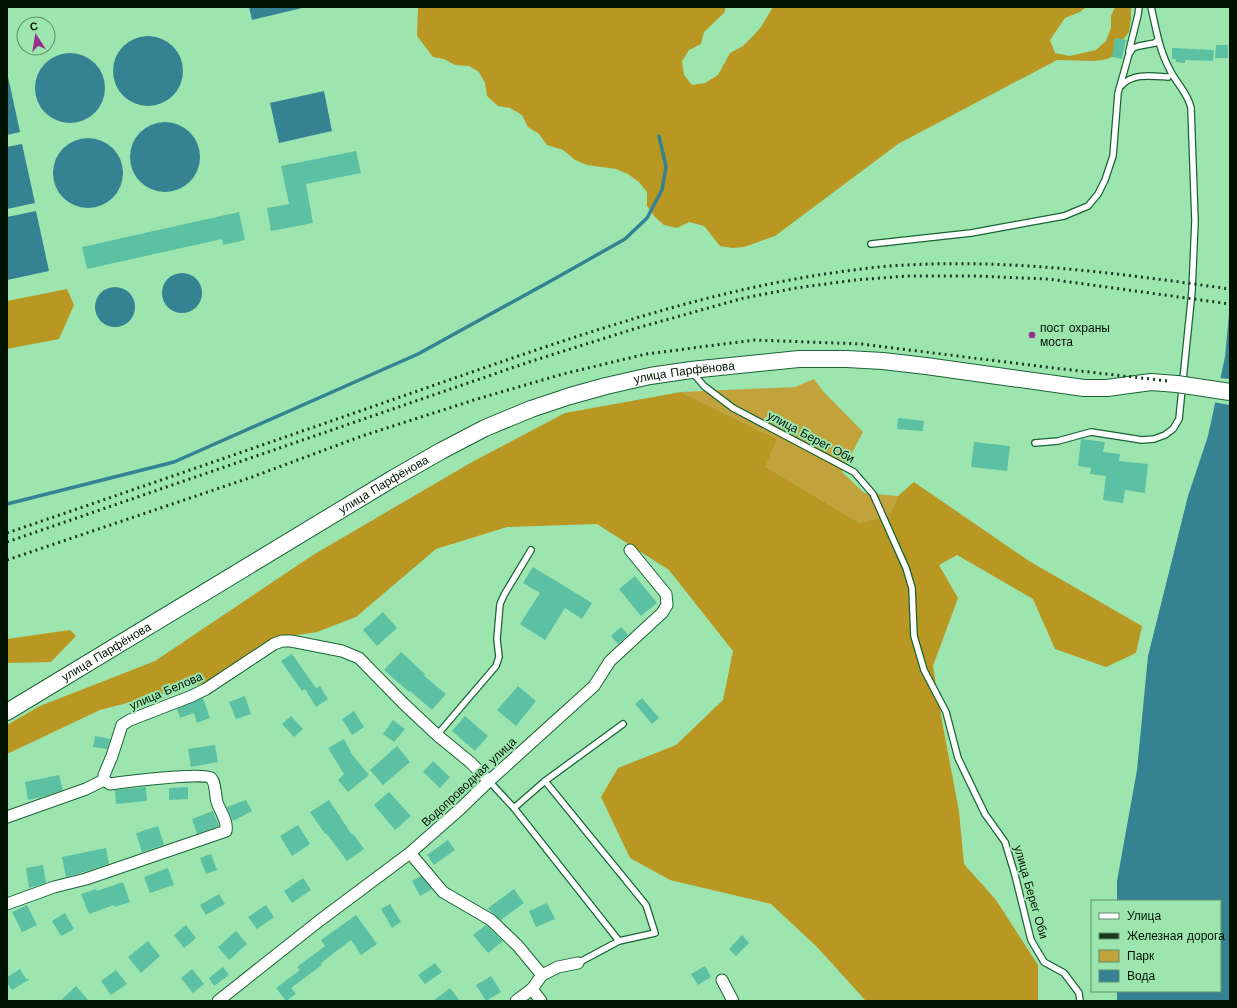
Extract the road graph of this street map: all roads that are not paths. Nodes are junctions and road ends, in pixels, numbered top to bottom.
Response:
1 (1139, 7) edge
2 (1151, 7) edge
3 (1158, 40) junction
4 (1129, 54) junction
5 (1168, 77) dead end
6 (1120, 86) junction
7 (871, 244) dead end
8 (691, 370) junction
9 (1230, 392) edge
10 (1035, 443) dead end
11 (531, 550) dead end
12 (630, 550) dead end
13 (7, 712) edge
14 (623, 724) dead end
15 (437, 735) junction
16 (104, 780) junction
17 (488, 781) junction
18 (545, 781) junction
19 (514, 808) junction
20 (7, 817) edge
21 (410, 853) junction
22 (7, 904) edge
23 (620, 941) junction
24 (578, 964) joint
25 (542, 975) junction
26 (722, 980) dead end
27 (532, 989) junction
28 (218, 1001) edge
29 (516, 1001) edge
30 (541, 1001) edge
31 (733, 1001) edge
32 (1080, 1001) edge

1 - 4 lane
2 - 3 lane
3 - 4 lane
3 - 10 lane
4 - 6 lane
5 - 6 lane
6 - 7 lane
8 - 9 main road, улица Парфёнова, bridge
8 - 13 main road, улица Парфёнова
8 - 32 lane, улица Берег Оби
11 - 15 lane
12 - 17 street, Водопроводная улица
14 - 18 lane
15 - 16 street, улица Белова
15 - 17 street, улица Белова
16 - 20 street
16 - 22 street
17 - 19 lane
17 - 21 street, Водопроводная улица
18 - 19 lane
18 - 23 lane
19 - 23 lane
21 - 25 street
21 - 28 street, Водопроводная улица
23 - 24 lane
24 - 25 street
25 - 27 street
26 - 31 street
27 - 29 street
27 - 30 street

